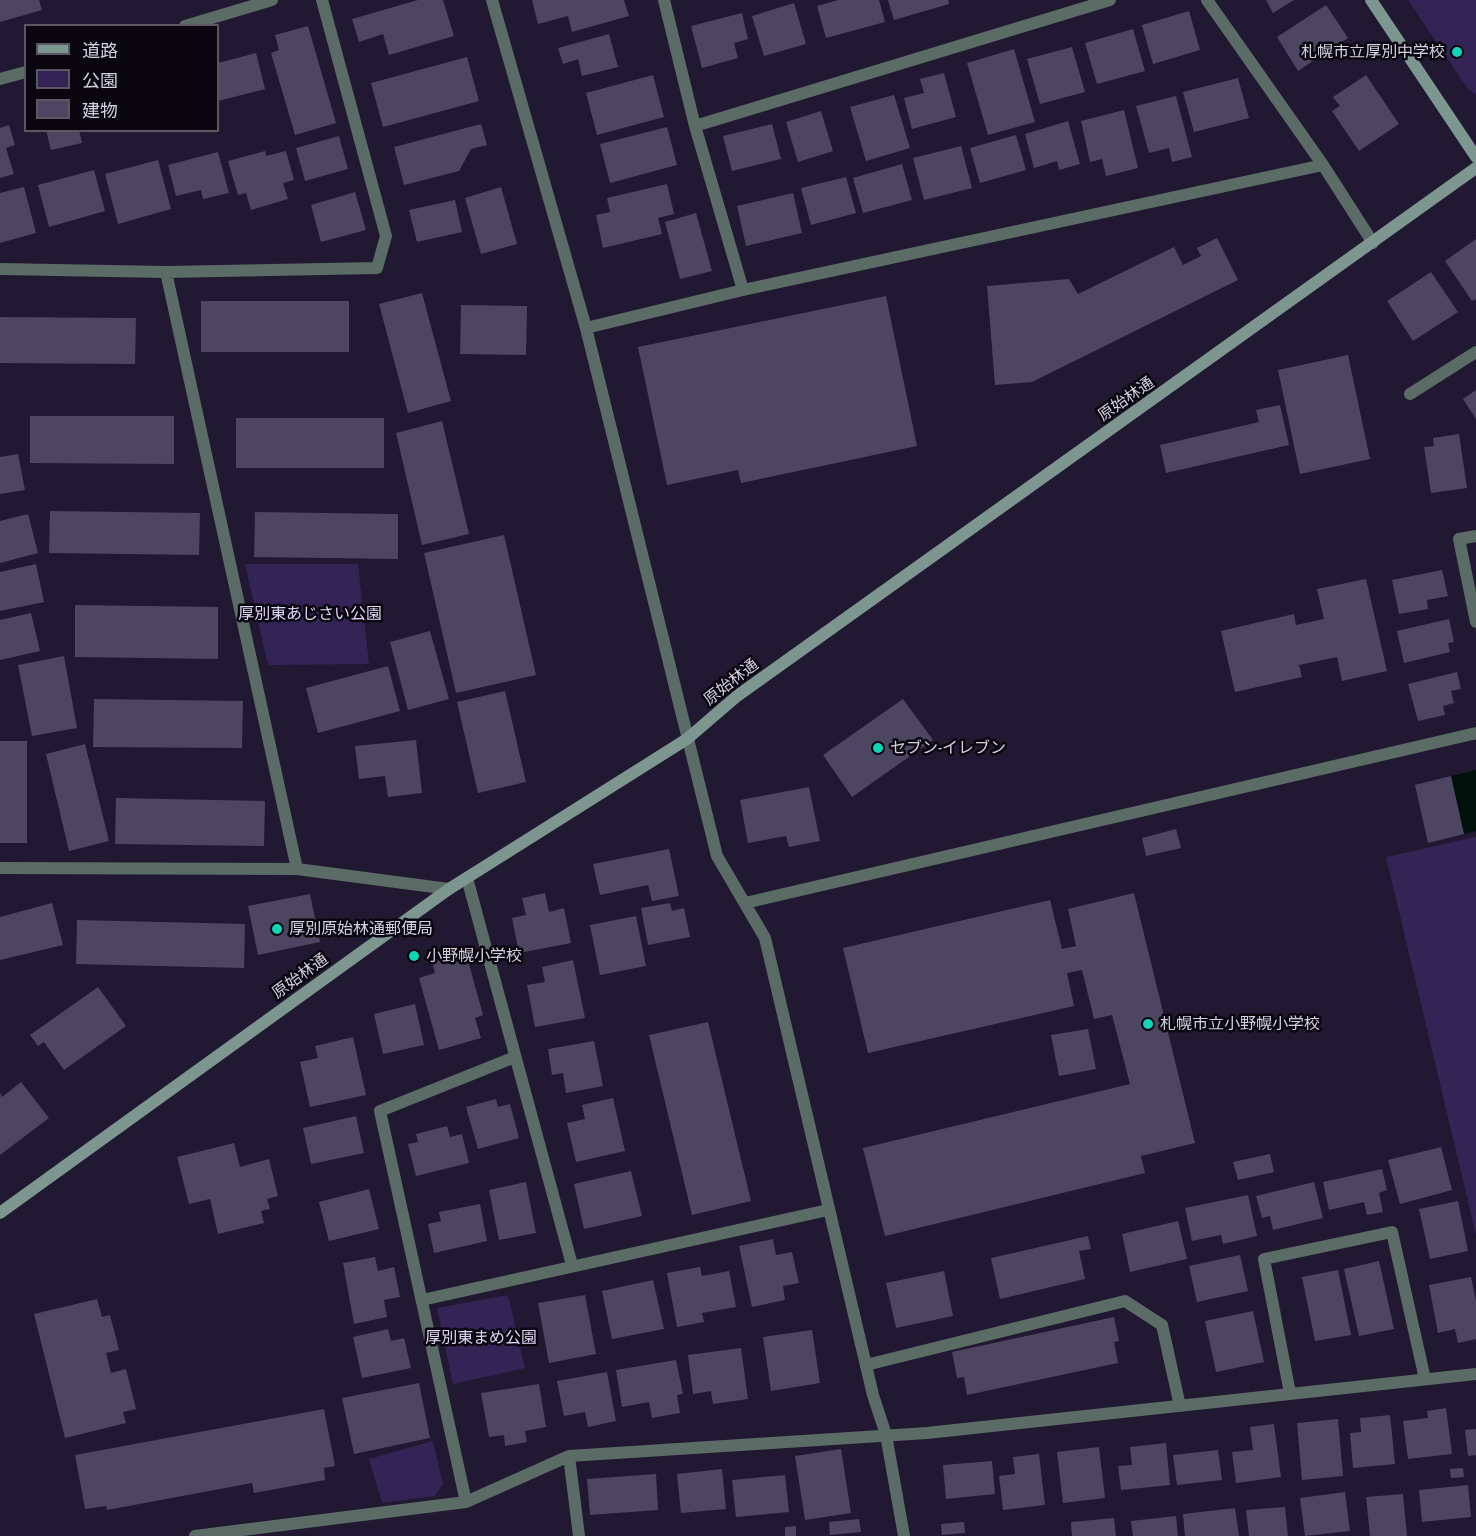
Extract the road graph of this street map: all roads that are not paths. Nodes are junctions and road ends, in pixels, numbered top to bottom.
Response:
1 (272, 0) edge
2 (322, 0) edge
3 (492, 0) edge
4 (664, 0) edge
5 (1110, 0) edge
6 (1207, 0) edge
7 (1371, 0) edge
8 (192, 24) edge
9 (24, 73) edge
10 (0, 79) edge
11 (695, 126) junction
12 (1476, 157) edge
13 (1323, 165) junction
14 (1476, 168) edge
15 (1373, 243) junction
16 (0, 269) edge
17 (166, 272) junction
18 (743, 290) junction
19 (586, 328) junction
20 (1476, 352) edge
21 (1410, 394) dead end
22 (1476, 536) edge
23 (1476, 622) edge
24 (1476, 734) edge
25 (687, 739) junction
26 (0, 868) edge
27 (297, 869) junction
28 (467, 878) junction
29 (448, 889) junction
30 (745, 903) junction
31 (515, 1057) junction
32 (828, 1210) junction
33 (0, 1213) edge
34 (572, 1265) junction
35 (422, 1300) junction
36 (866, 1365) junction
37 (1476, 1374) edge
38 (1425, 1379) junction
39 (1290, 1394) junction
40 (1180, 1406) junction
41 (886, 1435) junction
42 (569, 1456) junction
43 (466, 1502) junction
44 (195, 1536) edge
45 (579, 1536) edge
46 (904, 1536) edge

1 - 8 street
2 - 17 street
3 - 19 street
4 - 11 street
5 - 11 street
6 - 13 street
7 - 12 street
9 - 10 street
11 - 18 street
13 - 15 street
13 - 18 street
14 - 15 street, 原始林通
15 - 25 street, 原始林通
16 - 17 street
17 - 27 street
18 - 19 street
19 - 25 street
20 - 21 street
22 - 23 street
24 - 30 street
25 - 28 street, 原始林通
25 - 30 street
26 - 27 street
27 - 29 street
28 - 29 street, 原始林通
28 - 31 street
29 - 33 street, 原始林通
30 - 32 street
31 - 34 street
31 - 35 street
32 - 34 street
32 - 36 street
34 - 35 street
35 - 43 street
36 - 40 street
36 - 41 street
37 - 38 street
38 - 39 street
38 - 39 street
39 - 40 street
40 - 41 street
41 - 42 street
41 - 46 street
42 - 43 street
42 - 45 street
43 - 44 street

